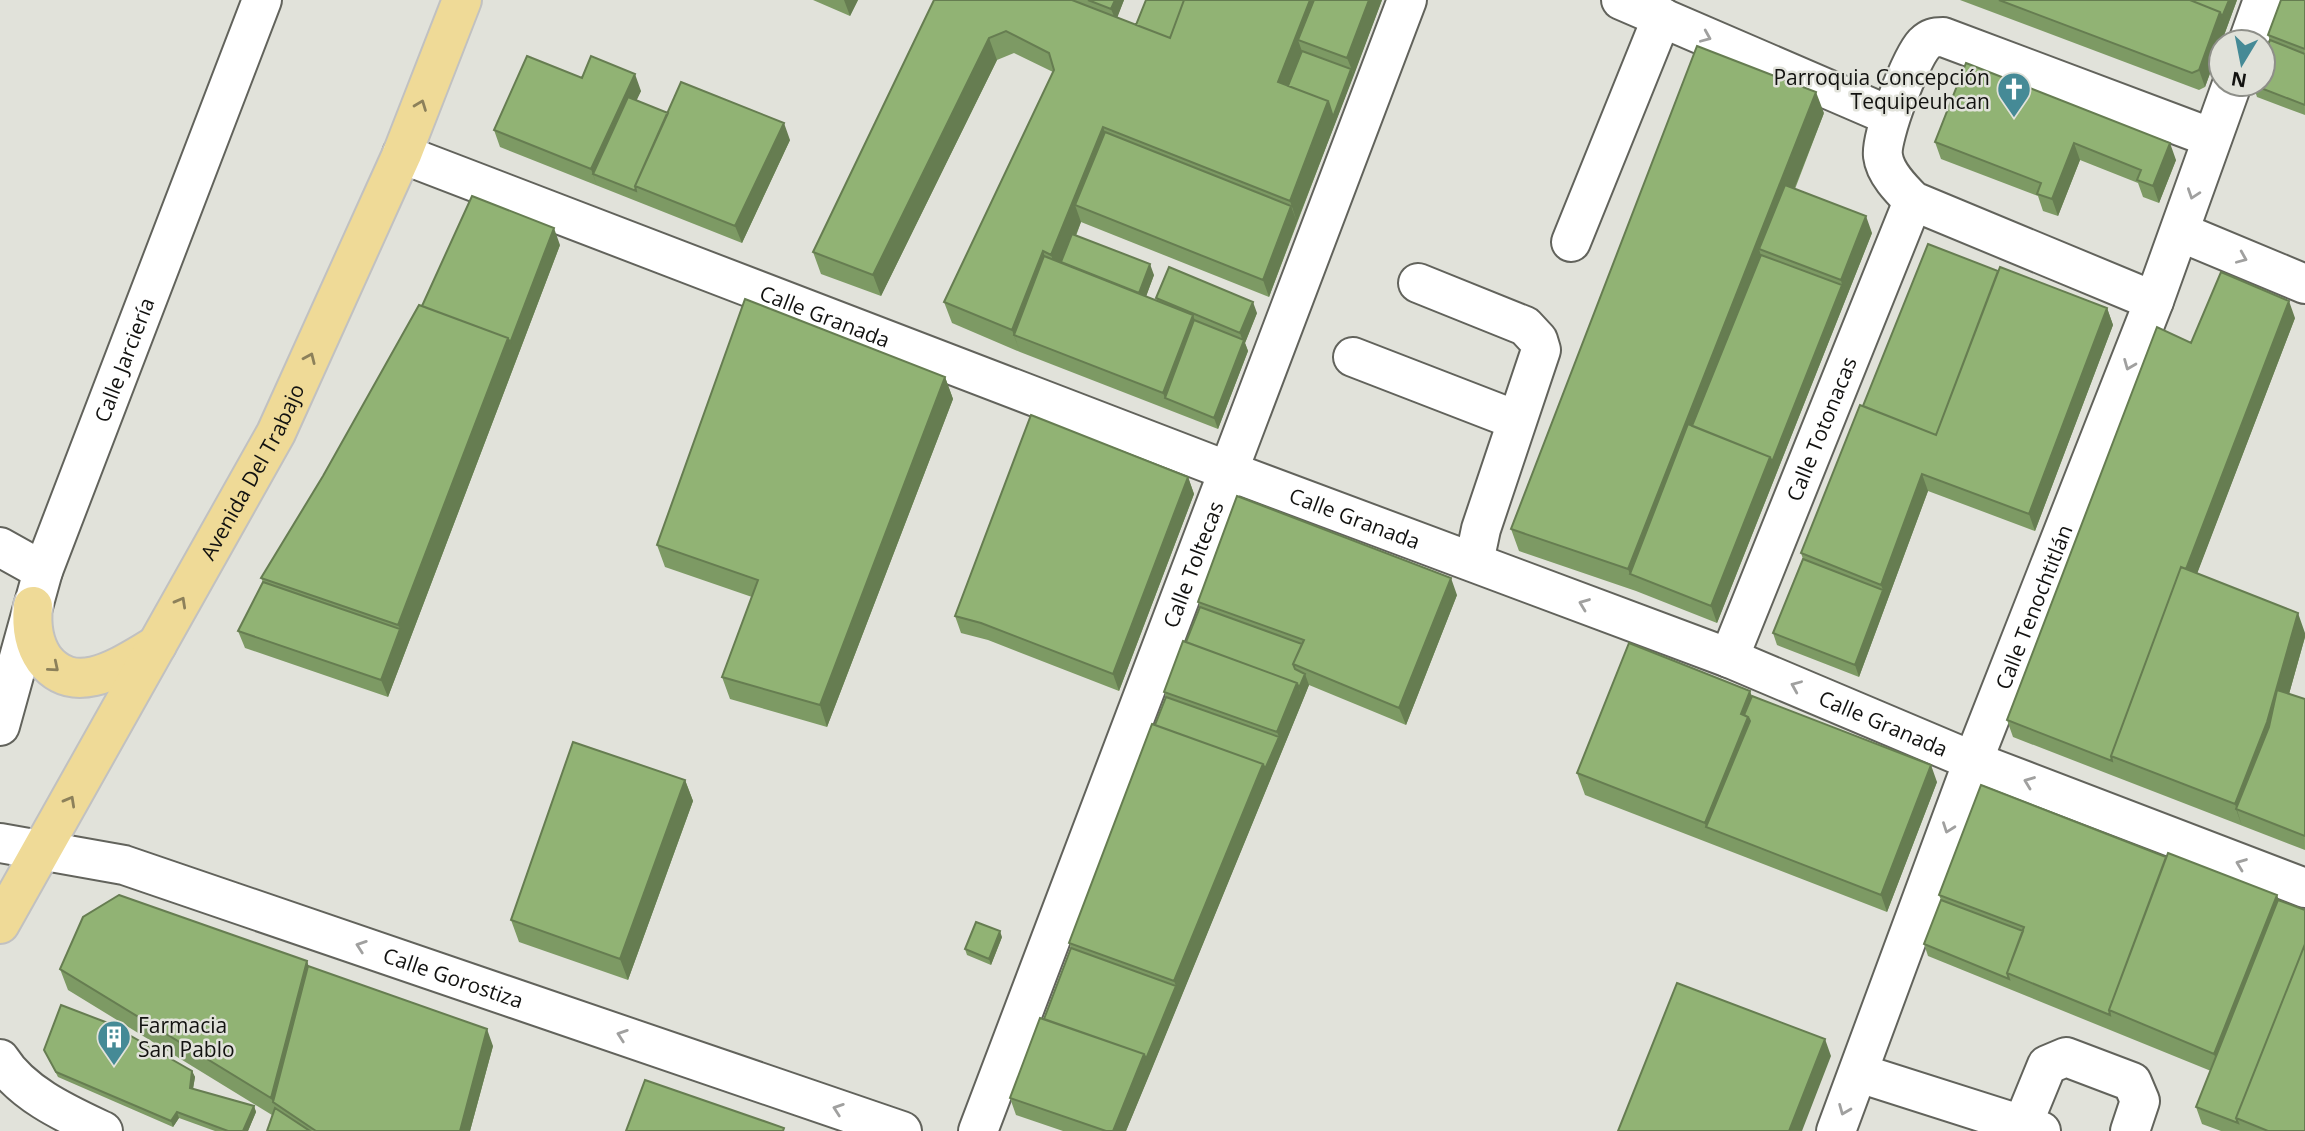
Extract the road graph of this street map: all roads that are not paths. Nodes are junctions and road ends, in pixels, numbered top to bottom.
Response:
1 (262, 0) edge
2 (462, 0) edge
3 (1407, 0) edge
4 (1621, 0) edge
5 (2263, 0) edge
6 (1662, 17) junction
7 (2253, 28) edge
8 (2227, 98) edge
9 (1890, 117) junction
10 (2212, 138) junction
11 (402, 154) junction
12 (1913, 201) junction
13 (2180, 232) junction
14 (1571, 242) dead end
15 (1418, 284) dead end
16 (2305, 284) edge
17 (2154, 301) junction
18 (1353, 358) dead end
19 (1516, 420) junction
20 (1226, 470) junction
21 (0, 547) edge
22 (1474, 562) junction
23 (38, 589) junction
24 (157, 645) junction
25 (1729, 658) junction
26 (0, 726) edge
27 (1973, 761) junction
28 (0, 843) edge
29 (43, 850) junction
30 (2305, 888) edge
31 (0, 924) edge
32 (0, 1059) edge
33 (1859, 1073) junction
34 (2032, 1129) edge
35 (103, 1131) edge
36 (902, 1131) edge
37 (978, 1131) edge
38 (1836, 1131) edge
39 (2130, 1131) edge

1 - 23 street, Calle Jarciería
11 -> 2 main road, Avenida Del Trabajo
3 - 20 street, Calle Toltecas
4 - 6 street
5 - 7 street
6 -> 9 street
6 - 14 street
8 - 10 street, Calle Tenochtitlán
9 - 10 street
9 - 12 street
10 -> 13 street, Calle Tenochtitlán
11 - 20 street, Calle Granada
24 -> 11 main road, Avenida Del Trabajo
12 - 17 street
12 - 25 street, Calle Totonacas
13 -> 16 street
13 - 17 street, Calle Tenochtitlán
15 - 19 street
17 -> 27 street, Calle Tenochtitlán
18 - 19 street
19 - 22 street
20 - 22 street, Calle Granada
20 - 37 street, Calle Toltecas
21 - 23 street
25 -> 22 street, Calle Granada
23 -> 24 main road
23 - 26 street, Calle Jarciería
29 -> 24 main road, Avenida Del Trabajo
27 -> 25 street, Calle Granada
30 -> 27 street, Calle Granada
27 -> 33 street, Calle Tenochtitlán
28 - 29 street, Calle Gorostiza
29 - 31 main road, Avenida Del Trabajo
36 -> 29 street, Calle Gorostiza
32 - 35 street
33 - 34 street
33 -> 38 street, Calle Tenochtitlán
34 - 39 street

